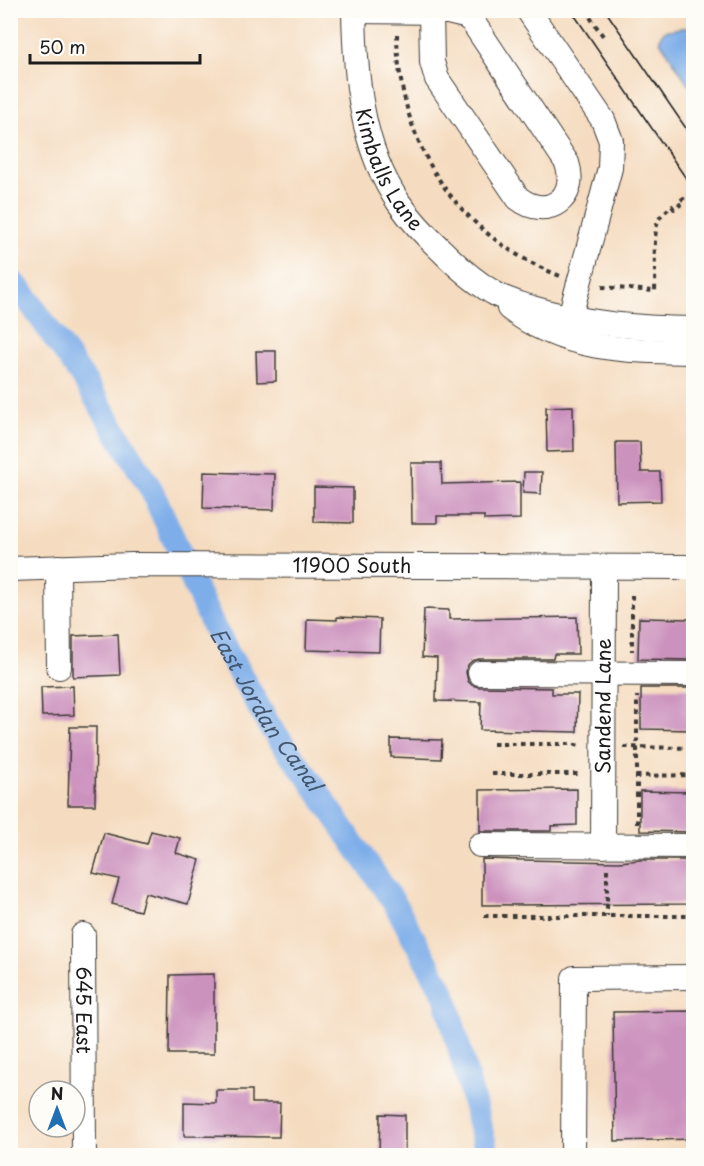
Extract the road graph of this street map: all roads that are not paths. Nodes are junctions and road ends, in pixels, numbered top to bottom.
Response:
1 (528, 10) edge
2 (354, 11) edge
3 (431, 12) edge
4 (495, 294) junction
5 (572, 309) junction
6 (693, 314) edge
7 (693, 329) edge
8 (693, 352) edge
9 (58, 567) junction
10 (693, 567) edge
11 (604, 568) junction
12 (10, 569) edge
13 (59, 667) dead end
14 (480, 673) dead end
15 (603, 674) junction
16 (693, 674) edge
17 (480, 845) dead end
18 (693, 846) edge
19 (605, 854) junction
20 (83, 935) dead end
21 (693, 977) edge
22 (84, 1155) edge
23 (573, 1155) edge

1 - 5 street
2 - 3 street
2 - 4 street, Kimballs Lane
3 - 3 street
4 - 5 street, Kimballs Lane
4 - 7 street, Kimballs Lane
4 - 8 street
5 - 6 street, Kimballs Lane
9 - 11 street, 11900 South
9 - 12 street, 11900 South
9 - 13 street
10 - 11 street, 11900 South
11 - 15 street, Sandend Lane
14 - 15 street
15 - 16 street
15 - 19 street, Sandend Lane
17 - 19 street
18 - 19 street
20 - 22 street, 645 East
21 - 23 street

